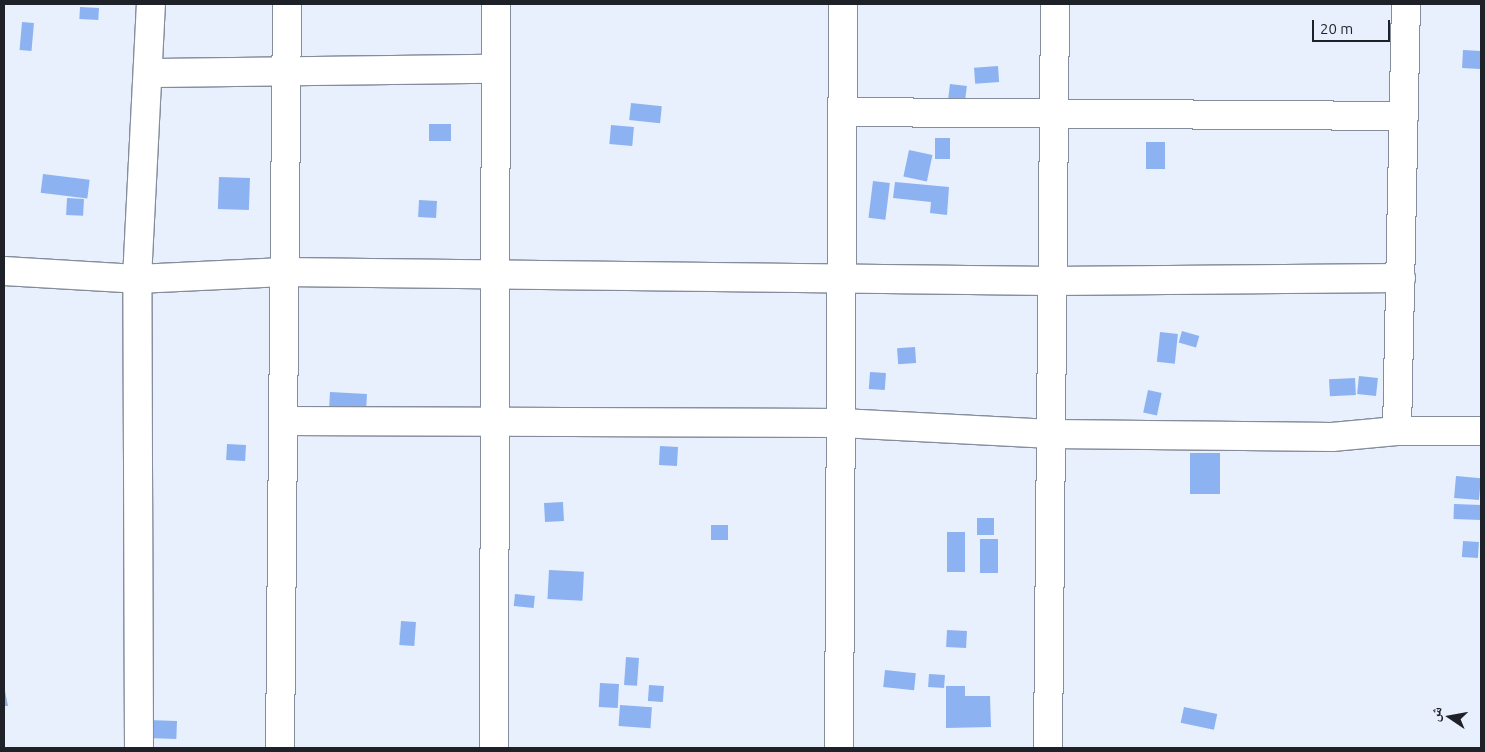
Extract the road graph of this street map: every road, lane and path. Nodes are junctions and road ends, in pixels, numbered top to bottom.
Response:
1 (151, 4) edge
2 (287, 4) edge
3 (496, 4) edge
4 (843, 4) edge
5 (1055, 4) edge
6 (1406, 4) edge
7 (496, 69) junction
8 (286, 72) junction
9 (150, 73) junction
10 (842, 112) junction
11 (1052, 113) junction
12 (1404, 116) junction
13 (4, 271) edge
14 (284, 272) junction
15 (496, 274) junction
16 (1401, 278) junction
17 (137, 279) junction
18 (842, 279) junction
19 (1051, 281) junction
20 (283, 422) junction
21 (495, 422) junction
22 (841, 423) junction
23 (1397, 431) junction
24 (1481, 431) edge
25 (1052, 434) junction
26 (139, 748) edge
27 (280, 748) edge
28 (494, 748) edge
29 (839, 748) edge
30 (1048, 748) edge

1 - 9 street
2 - 8 street
3 - 7 street
4 - 10 street
5 - 11 street
6 - 12 street
7 - 8 street
7 - 15 street
8 - 9 street
8 - 14 street
9 - 17 street
10 - 11 street
10 - 18 street
11 - 12 street
11 - 19 street
12 - 16 street
13 - 17 street
14 - 15 street
14 - 17 street
14 - 20 street
15 - 18 street
15 - 21 street
16 - 19 street
16 - 23 street
17 - 26 street
18 - 19 street
18 - 22 street
19 - 25 street
20 - 21 street
20 - 27 street
21 - 22 street
21 - 28 street
22 - 25 street
22 - 29 street
23 - 24 street
23 - 25 street
25 - 30 street

